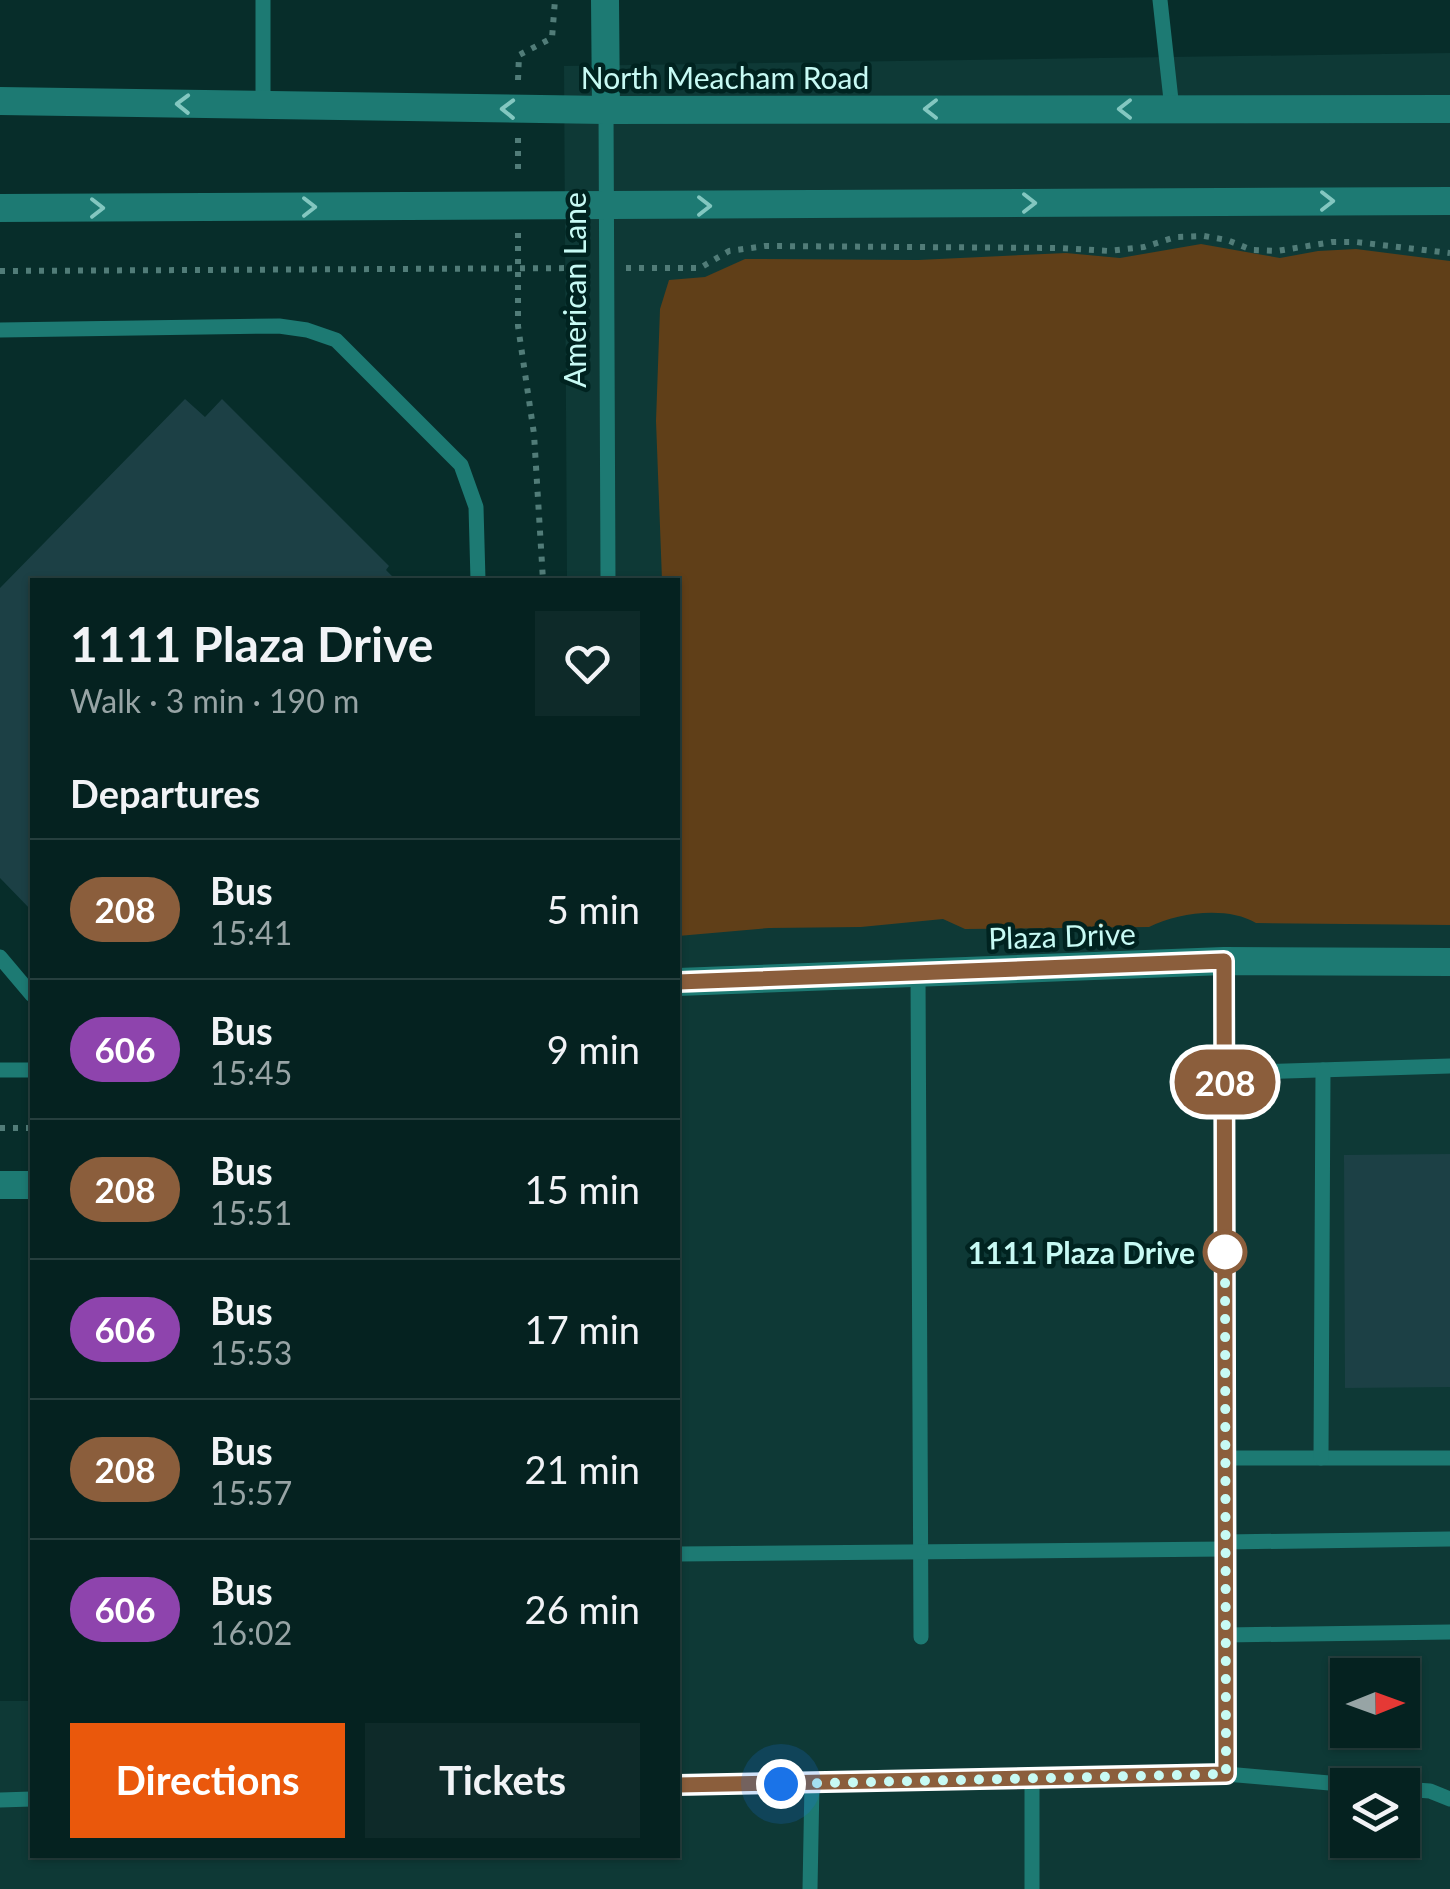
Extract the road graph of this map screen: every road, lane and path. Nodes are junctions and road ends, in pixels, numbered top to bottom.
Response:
1 (262, 0) edge
2 (555, 0) edge
3 (605, 0) edge
4 (1160, 0) edge
5 (518, 54) dead end
6 (0, 102) edge
7 (262, 105) junction
8 (1172, 109) junction
9 (1450, 109) edge
10 (606, 110) junction
11 (518, 124) dead end
12 (518, 165) dead end
13 (1450, 200) edge
14 (606, 206) junction
15 (0, 208) edge
16 (1450, 253) edge
17 (700, 268) dead end
18 (0, 270) edge
19 (0, 330) edge
20 (478, 578) edge
21 (543, 578) edge
22 (608, 578) edge
23 (0, 956) edge
24 (1224, 961) junction
25 (1450, 962) edge
26 (918, 973) junction
27 (680, 982) edge
28 (30, 993) edge
29 (1450, 1066) edge
30 (0, 1070) edge
31 (30, 1070) edge
32 (1323, 1070) junction
33 (1224, 1073) junction
34 (0, 1128) edge
35 (30, 1128) edge
36 (0, 1185) edge
37 (30, 1185) edge
38 (1225, 1458) junction
39 (1320, 1458) junction
40 (1450, 1458) edge
41 (1450, 1539) edge
42 (1225, 1546) junction
43 (920, 1551) junction
44 (680, 1554) edge
45 (1450, 1632) edge
46 (1226, 1635) junction
47 (920, 1637) dead end
48 (1226, 1774) junction
49 (1032, 1778) junction
50 (812, 1783) junction
51 (1330, 1783) edge
52 (680, 1786) edge
53 (1420, 1791) edge
54 (1450, 1798) edge
55 (30, 1799) edge
56 (0, 1800) edge
57 (810, 1889) edge
58 (1032, 1889) edge

1 - 7 lane
2 - 5 path
3 - 10 main road, American Lane
4 - 8 lane
7 -> 6 main road, North Meacham Road
10 -> 7 main road, North Meacham Road
8 - 9 main road, North Meacham Road
8 -> 10 main road, North Meacham Road
10 - 14 lane, American Lane
11 - 12 path
14 -> 13 main road
15 -> 14 main road
14 - 22 lane, American Lane
16 - 17 path
18 - 21 path
19 - 20 lane
23 - 28 lane
24 - 25 main road, Plaza Drive
24 - 26 main road, Plaza Drive
24 - 33 lane
26 - 27 main road, Plaza Drive
26 - 43 lane
29 - 32 lane
30 - 31 lane
32 - 33 lane
32 - 39 lane
33 - 38 lane
34 - 35 path
36 - 37 main road
38 - 39 lane
38 - 42 lane
39 - 40 lane
41 - 42 lane
42 - 43 lane
42 - 46 lane
43 - 44 lane
43 - 47 lane
45 - 46 lane
46 - 48 lane
48 - 49 lane
48 - 51 lane
49 - 50 lane
49 - 58 lane
50 - 52 lane
50 - 57 lane
53 - 54 lane
55 - 56 lane

